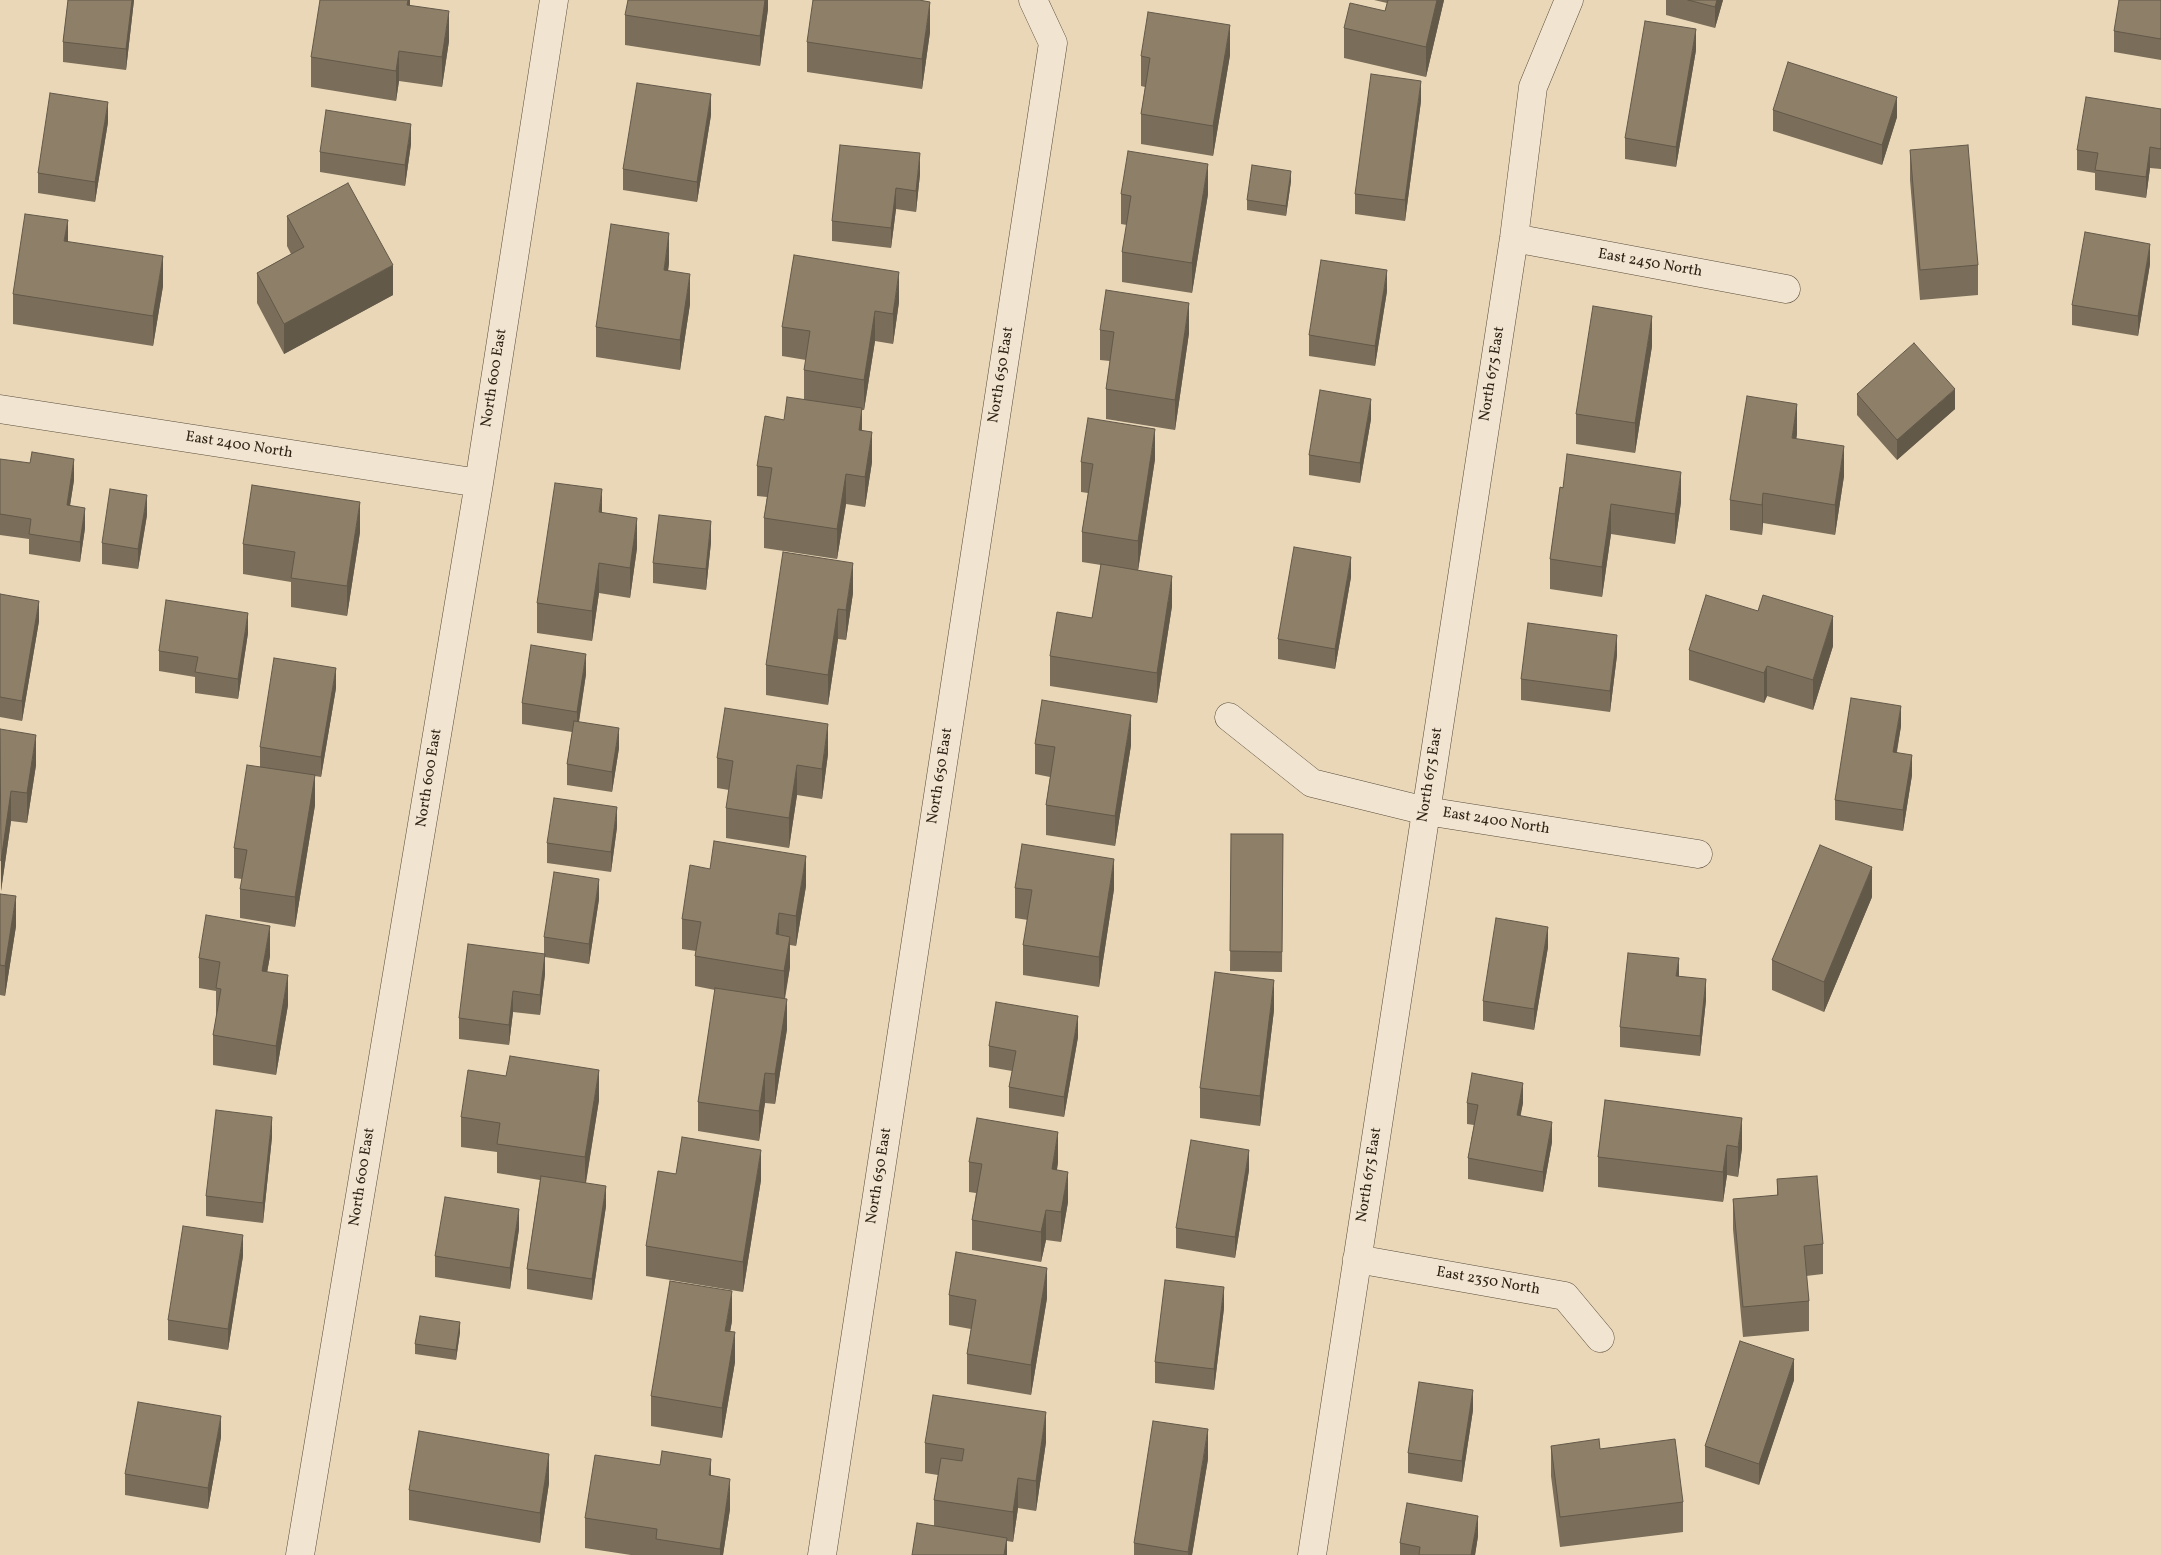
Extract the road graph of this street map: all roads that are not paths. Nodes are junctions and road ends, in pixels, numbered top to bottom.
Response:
1 (554, 0) edge
2 (1033, 0) edge
3 (1569, 0) edge
4 (1514, 238) junction
5 (1786, 289) dead end
6 (0, 409) edge
7 (479, 483) junction
8 (1229, 718) dead end
9 (1426, 811) junction
10 (1698, 854) dead end
11 (1357, 1259) junction
12 (1600, 1338) dead end
13 (300, 1555) edge
14 (822, 1555) edge
15 (1312, 1555) edge

1 - 7 street, North 600 East
2 - 14 street, North 650 East
3 - 4 street, North 675 East
4 - 5 street, East 2450 North
4 - 9 street, North 675 East
6 - 7 street, East 2400 North
7 - 13 street, North 600 East
8 - 9 street, East 2400 North
9 - 10 street, East 2400 North
9 - 11 street, North 675 East
11 - 12 street, East 2350 North
11 - 15 street, North 675 East

